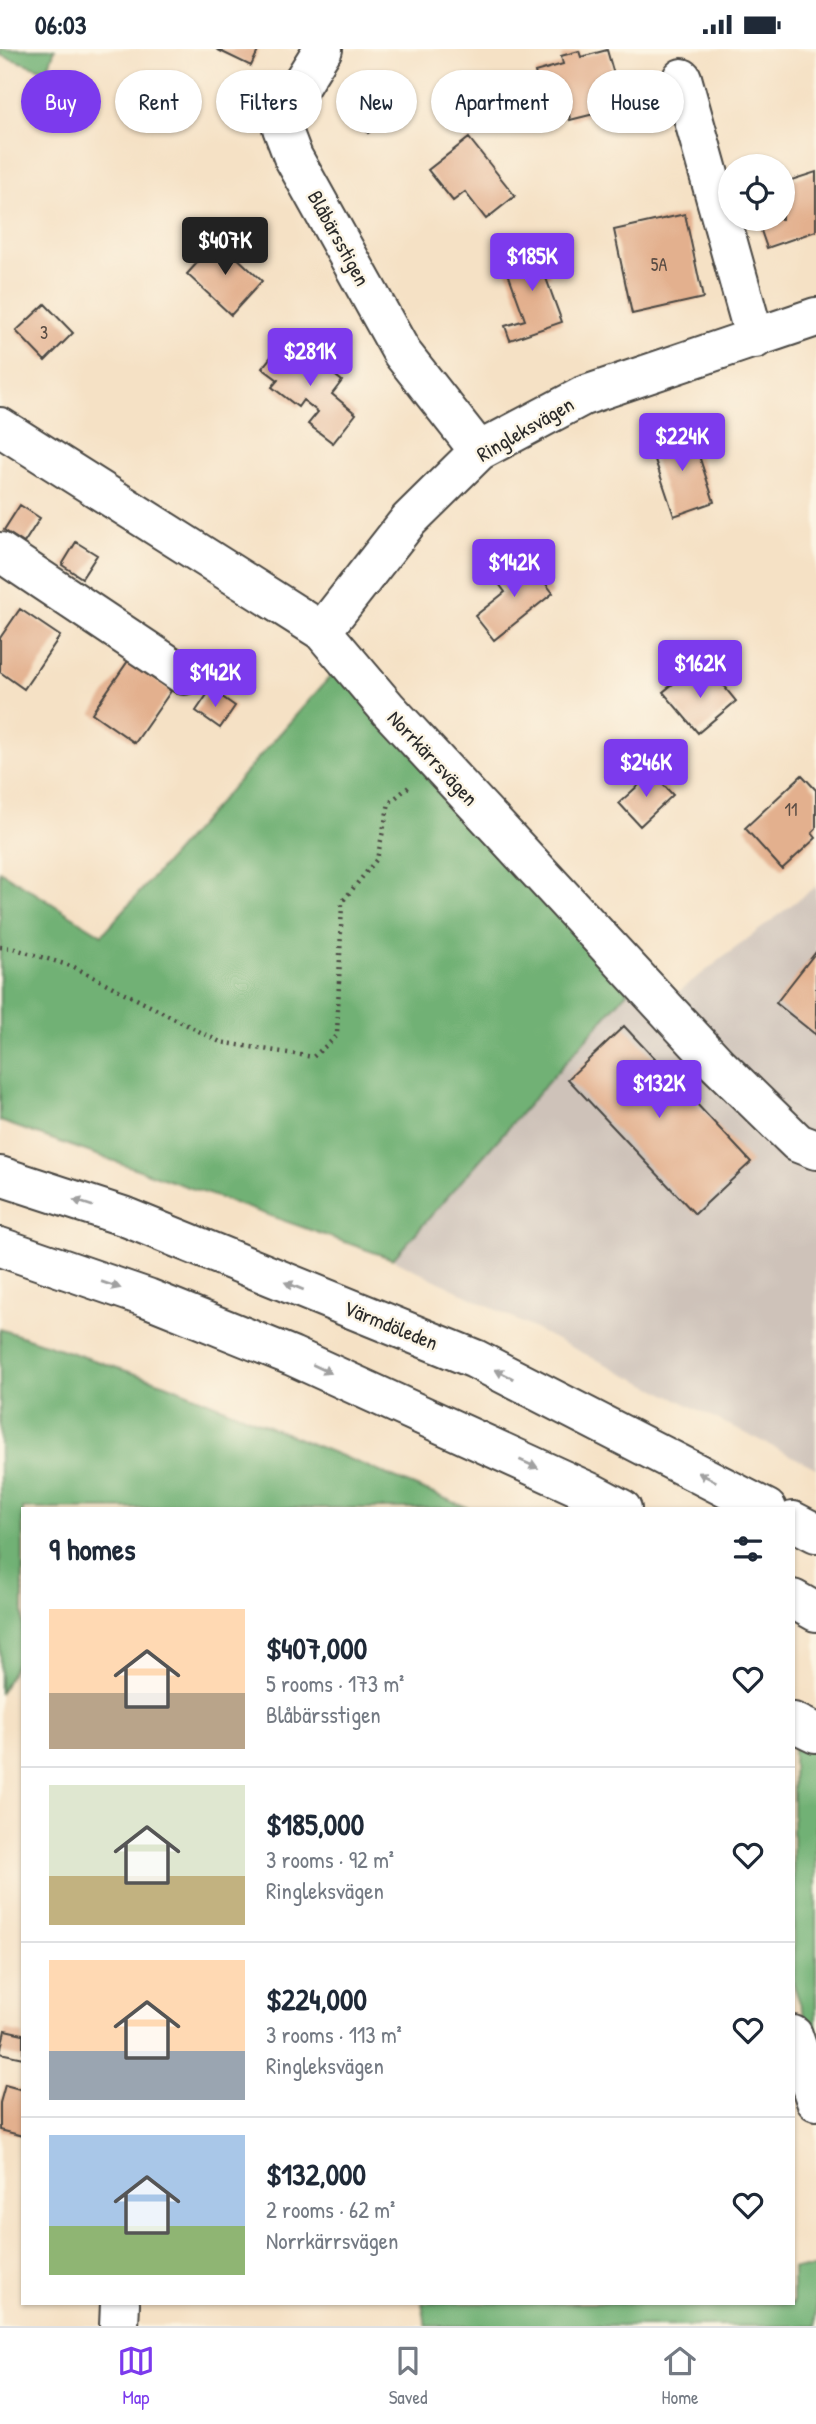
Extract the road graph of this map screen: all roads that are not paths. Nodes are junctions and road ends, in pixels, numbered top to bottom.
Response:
1 (323, 49) edge
2 (684, 85) edge
3 (816, 317) edge
4 (755, 339) junction
5 (0, 427) edge
6 (479, 451) junction
7 (0, 552) edge
8 (322, 631) junction
9 (184, 675) dead end
10 (816, 1150) edge
11 (0, 1176) edge
12 (0, 1247) edge
13 (618, 1507) edge
14 (763, 1507) edge
15 (795, 1522) edge
16 (816, 1533) edge
17 (795, 1600) edge
18 (816, 1612) edge
19 (795, 1723) edge
20 (816, 1733) edge
21 (795, 2041) edge
22 (816, 2101) edge
23 (120, 2305) edge
24 (119, 2326) edge

1 - 6 main road, Blåbärsstigen
2 - 4 main road
3 - 4 main road, Ringleksvägen
4 - 6 main road, Ringleksvägen
5 - 8 main road, Norrkärrsvägen
6 - 8 main road, Ringleksvägen
7 - 9 main road
8 - 10 main road, Norrkärrsvägen
14 -> 11 main road, Värmdöleden
12 -> 13 main road
15 - 16 main road
17 - 18 main road
19 - 20 main road
21 - 22 main road
23 - 24 main road

